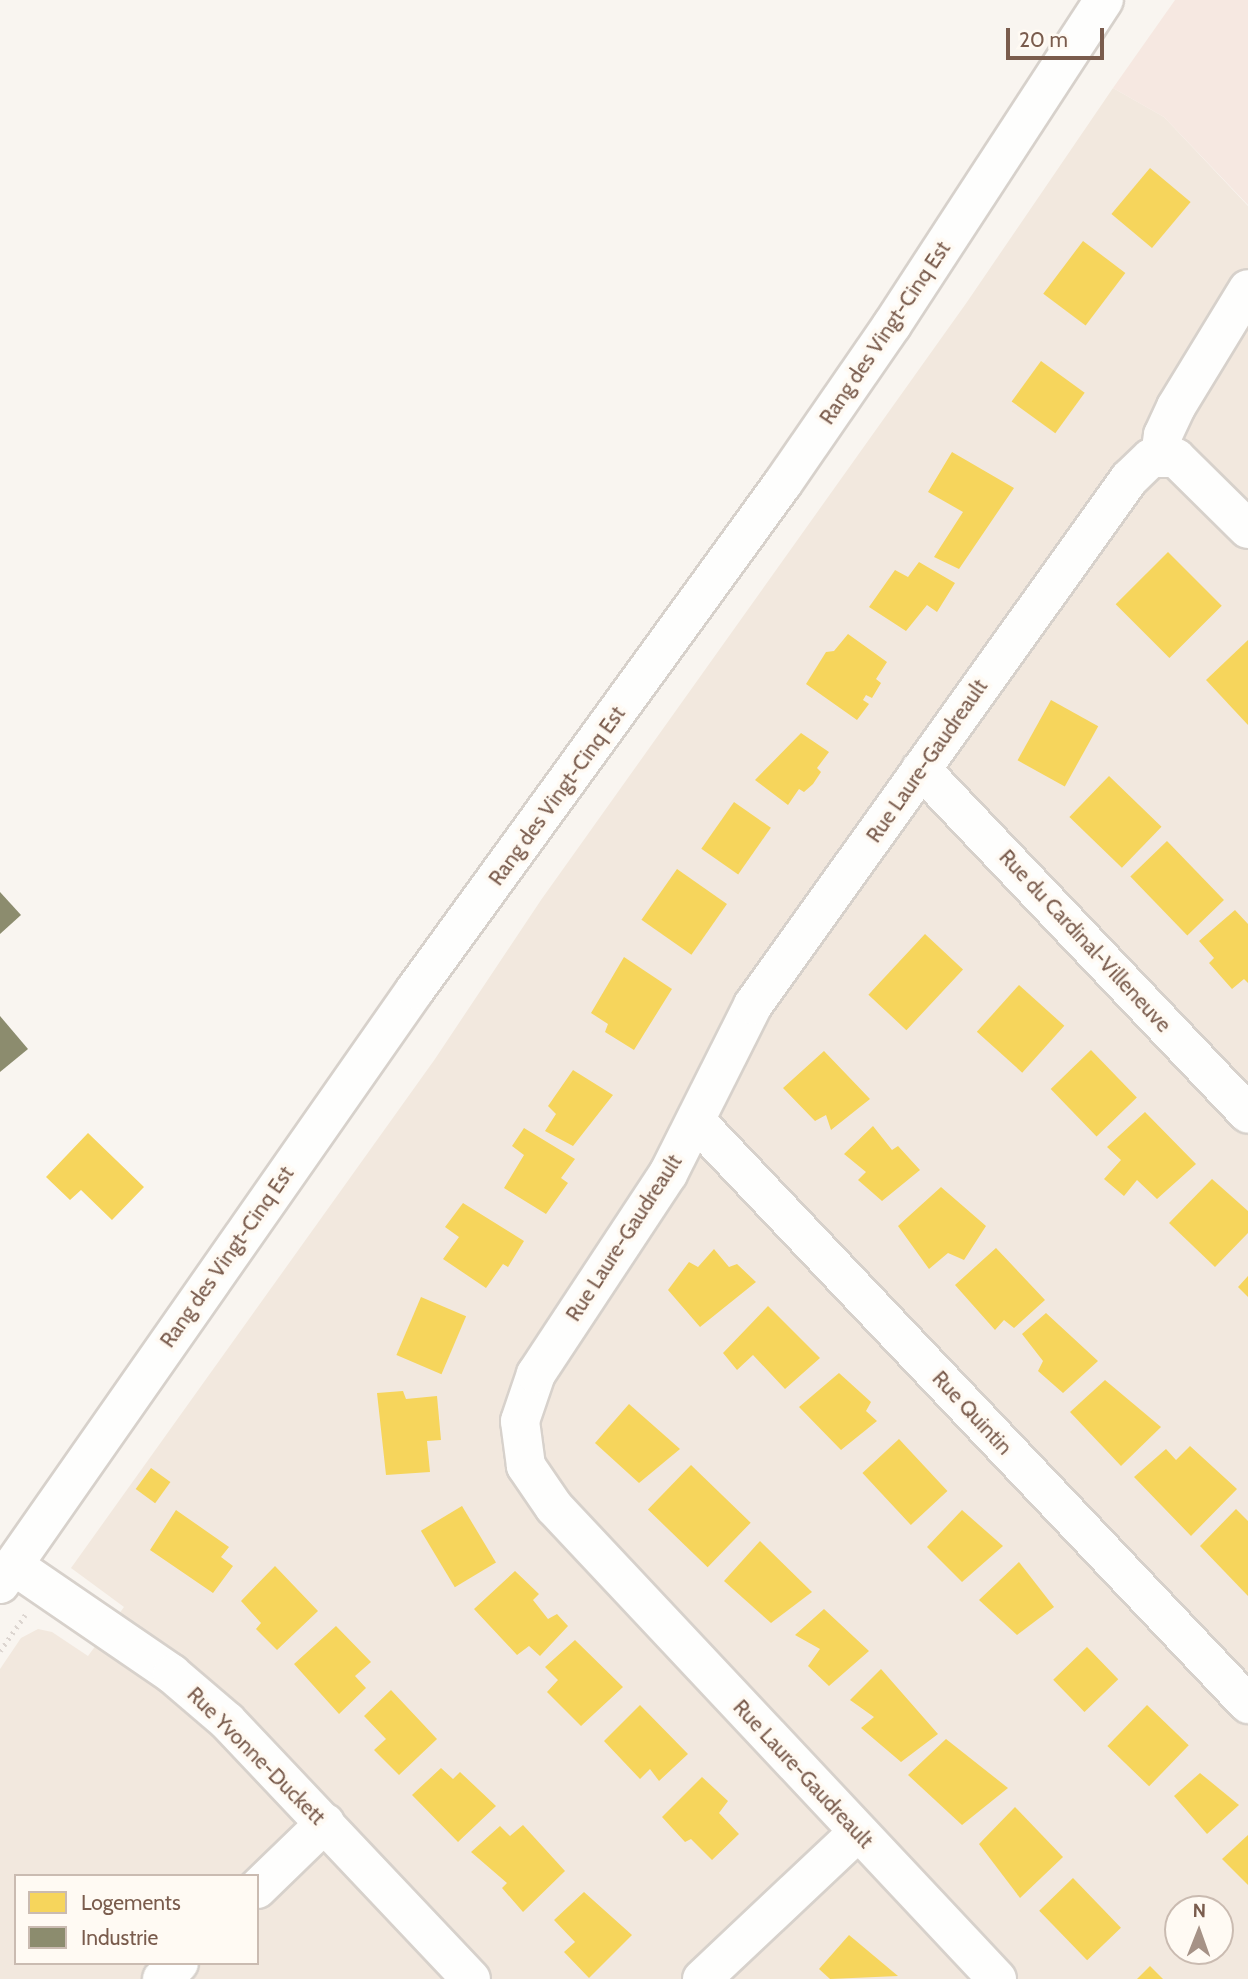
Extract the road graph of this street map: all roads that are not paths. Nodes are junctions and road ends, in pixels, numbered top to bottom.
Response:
1 (1104, 0) edge
2 (1248, 289) edge
3 (1160, 456) junction
4 (1248, 529) edge
5 (922, 769) junction
6 (1248, 1113) edge
7 (696, 1121) junction
8 (7, 1575) edge
9 (1248, 1704) edge
10 (325, 1823) junction
11 (858, 1832) junction
12 (259, 1887) edge
13 (177, 1965) edge
14 (162, 1979) edge
15 (471, 1979) edge
16 (702, 1979) edge
17 (997, 1979) edge

1 - 8 street, Rang des Vingt-Cinq Est
2 - 3 street
3 - 4 street
3 - 5 street, Rue Laure-Gaudreault
5 - 6 street, Rue du Cardinal-Villeneuve
5 - 7 street, Rue Laure-Gaudreault
7 - 9 street, Rue Quintin
7 - 11 street, Rue Laure-Gaudreault
8 - 10 street, Rue Yvonne-Duckett
10 - 12 street
10 - 15 street, Rue Yvonne-Duckett
11 - 16 street
11 - 17 street, Rue Laure-Gaudreault
13 - 14 street

